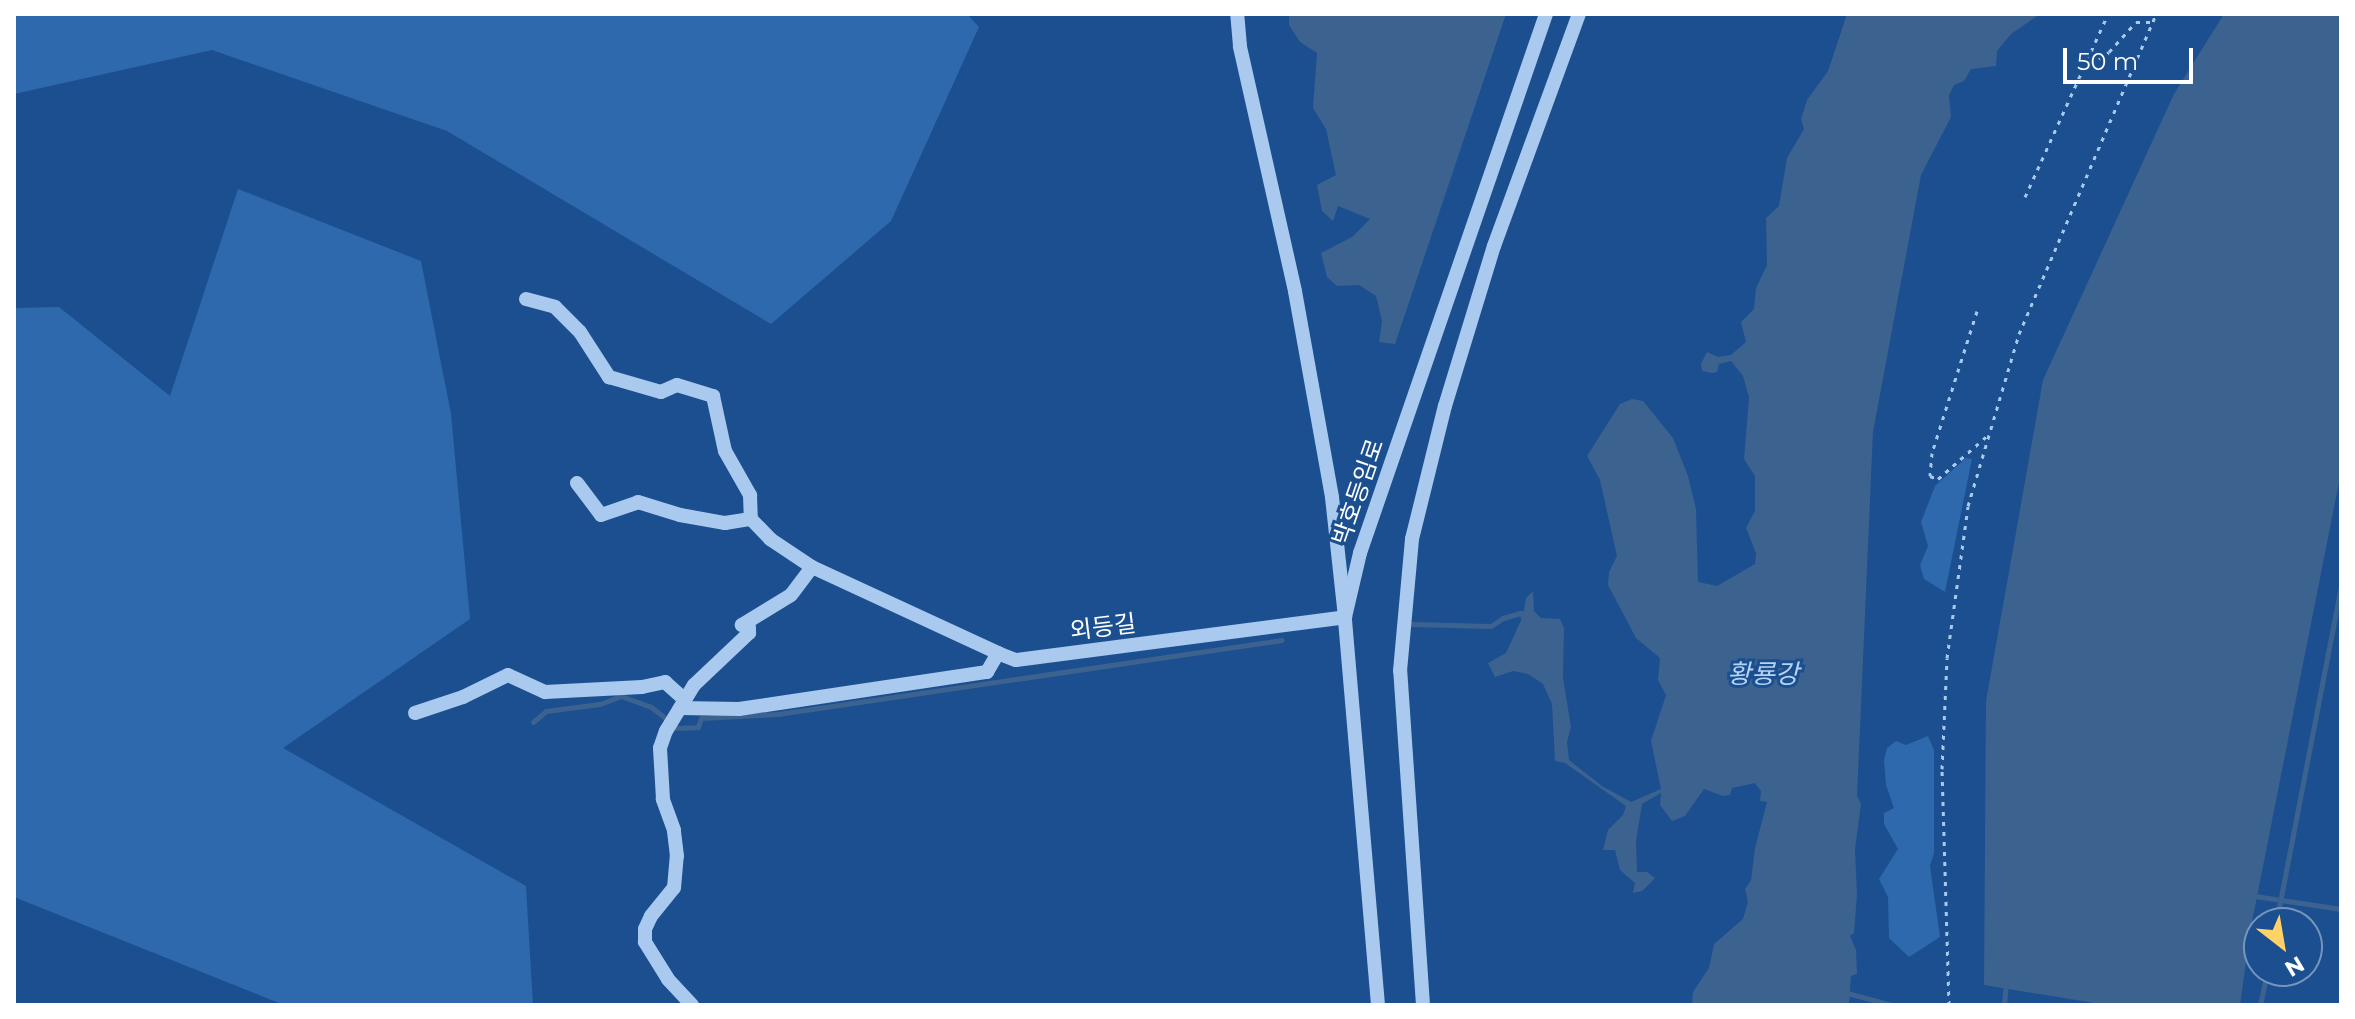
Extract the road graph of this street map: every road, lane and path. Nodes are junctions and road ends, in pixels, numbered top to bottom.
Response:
1 (1237, 14) edge
2 (1546, 14) edge
3 (1579, 14) edge
4 (2108, 14) edge
5 (2156, 14) edge
6 (2152, 22) junction
7 (2081, 72) junction
8 (2025, 197) dead end
9 (526, 299) dead end
10 (1977, 311) dead end
11 (1989, 434) junction
12 (577, 483) dead end
13 (751, 519) junction
14 (812, 567) junction
15 (1345, 617) junction
16 (998, 653) junction
17 (682, 704) junction
18 (415, 713) dead end
19 (692, 1005) edge
20 (1378, 1005) edge
21 (1423, 1005) edge
22 (1949, 1005) edge

1 - 15 street
2 - 15 street, 박호등임로
3 - 21 street
4 - 7 path
5 - 6 path
6 - 7 path
6 - 11 path
7 - 8 path
9 - 13 street
10 - 11 path
11 - 22 path
12 - 13 street
13 - 14 street, 외등길
14 - 16 street, 외등길
14 - 17 street
15 - 16 street, 외등길
15 - 20 street, 박호등임로
16 - 17 street
17 - 18 street
17 - 19 street

